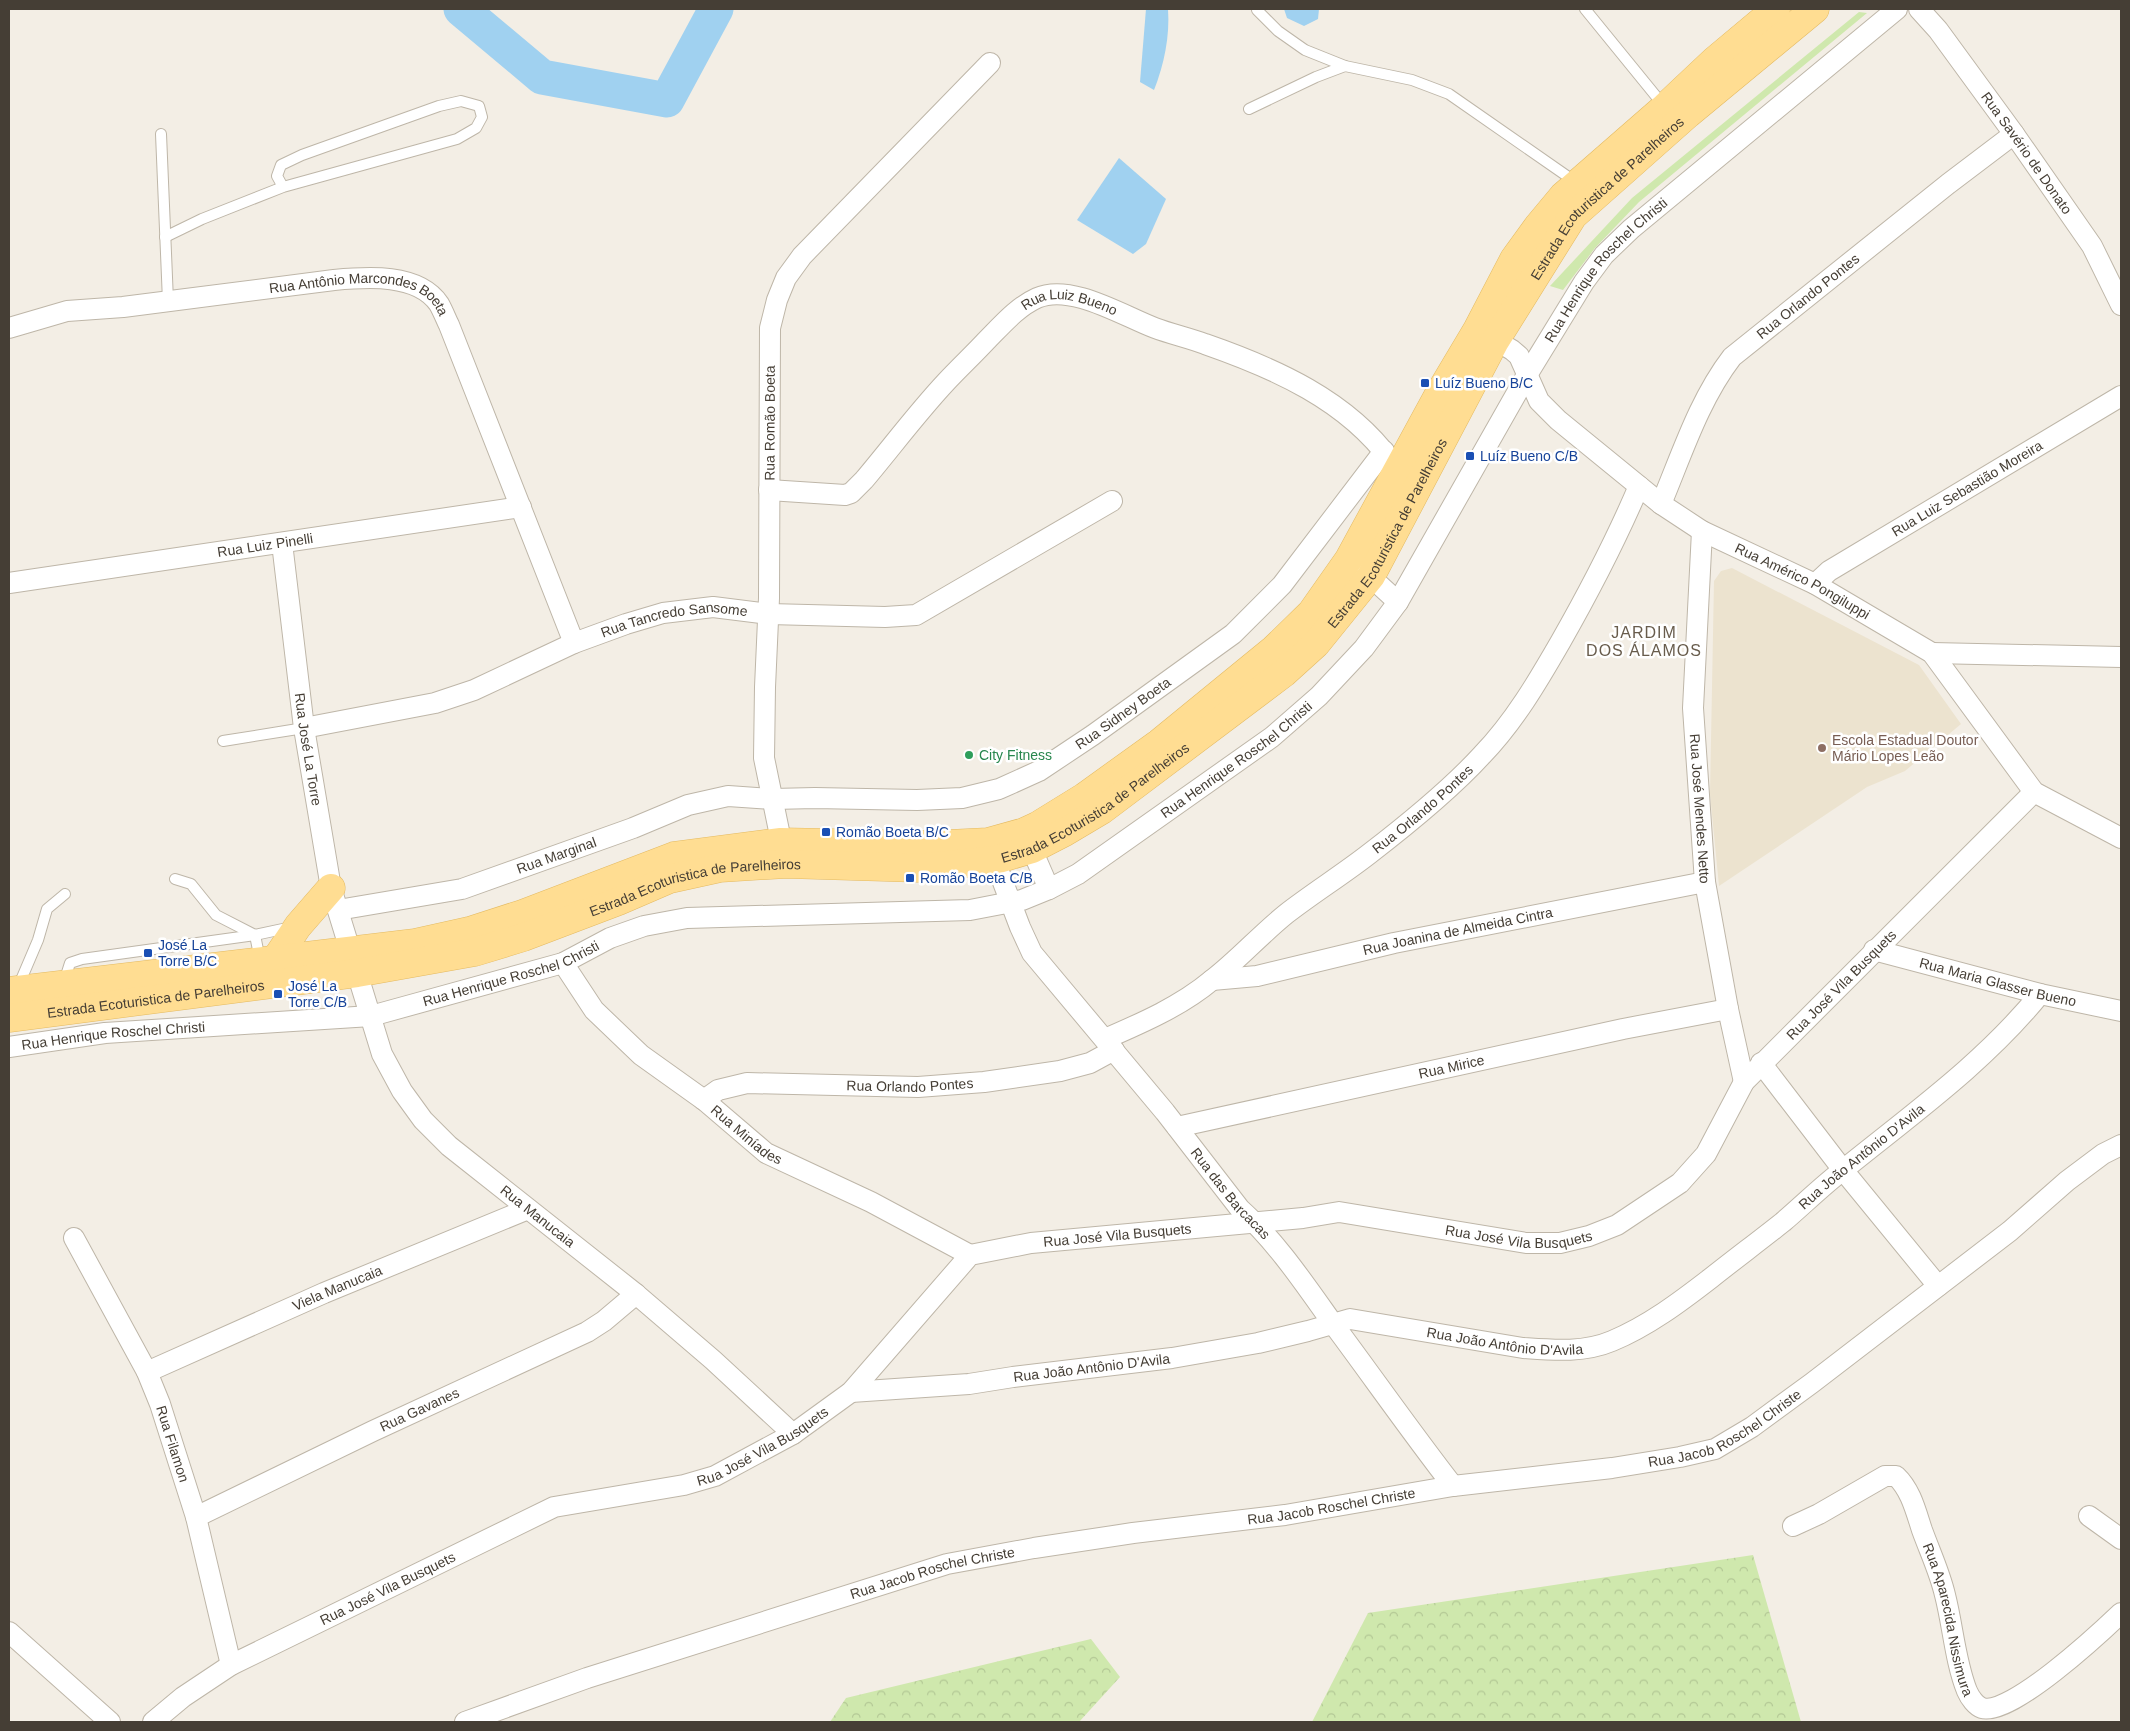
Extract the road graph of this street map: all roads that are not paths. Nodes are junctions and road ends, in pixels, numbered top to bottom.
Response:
1 (1585, 9) edge
2 (1776, 9) edge
3 (1815, 9) edge
4 (1897, 9) edge
5 (1919, 9) edge
6 (1257, 10) dead end
7 (990, 63) dead end
8 (1345, 66) junction
9 (1665, 107) junction
10 (1248, 109) dead end
11 (161, 134) dead end
12 (2014, 134) junction
13 (1578, 184) junction
14 (284, 187) junction
15 (165, 237) junction
16 (168, 301) junction
17 (2121, 305) edge
18 (9, 328) edge
19 (1486, 335) junction
20 (1528, 375) junction
21 (2121, 396) edge
22 (1408, 464) junction
23 (1639, 486) junction
24 (770, 490) junction
25 (1112, 501) dead end
26 (1661, 504) junction
27 (521, 506) junction
28 (1702, 531) junction
29 (282, 542) junction
30 (1350, 558) junction
31 (1371, 576) junction
32 (9, 583) edge
33 (1815, 584) junction
34 (1398, 602) junction
35 (769, 614) junction
36 (574, 643) junction
37 (1932, 653) junction
38 (2121, 657) edge
39 (304, 728) junction
40 (223, 741) dead end
41 (2034, 792) junction
42 (774, 799) junction
43 (2121, 838) edge
44 (1028, 841) junction
45 (992, 851) junction
46 (784, 853) junction
47 (174, 879) dead end
48 (1704, 882) junction
49 (1049, 889) junction
50 (65, 894) dead end
51 (335, 899) junction
52 (1012, 902) junction
53 (1874, 950) junction
54 (263, 952) junction
55 (354, 962) junction
56 (563, 963) junction
57 (1212, 980) junction
58 (13, 991) edge
59 (2040, 994) junction
60 (1728, 1009) junction
61 (2121, 1011) edge
62 (371, 1016) junction
63 (9, 1018) edge
64 (1110, 1045) junction
65 (9, 1046) edge
66 (1761, 1063) junction
67 (1744, 1082) junction
68 (704, 1100) junction
69 (1177, 1127) junction
70 (2121, 1145) edge
71 (1843, 1170) junction
72 (528, 1209) junction
73 (1255, 1222) junction
74 (74, 1238) dead end
75 (970, 1254) junction
76 (1938, 1286) junction
77 (636, 1294) junction
78 (1333, 1324) junction
79 (147, 1372) junction
80 (851, 1392) junction
81 (793, 1434) junction
82 (1453, 1486) junction
83 (2089, 1516) dead end
84 (196, 1517) junction
85 (1793, 1526) dead end
86 (2121, 1538) edge
87 (2121, 1613) edge
88 (9, 1632) edge
89 (231, 1665) junction
90 (110, 1722) edge
91 (152, 1722) edge
92 (465, 1722) edge

1 - 9 lane
2 - 9 main road, Estrada Ecoturistica de Parelheiros
3 - 19 main road, Estrada Ecoturistica de Parelheiros
4 - 20 street, Rua Henrique Roschel Christi
5 - 12 street, Rua Savério de Donato
6 - 8 lane
7 - 24 street, Rua Romão Boeta
8 - 10 lane
8 - 13 lane
9 - 13 main road, Estrada Ecoturistica de Parelheiros
11 - 15 lane
12 - 17 street, Rua Savério de Donato
12 - 26 street, Rua Orlando Pontes
13 - 19 main road, Estrada Ecoturistica de Parelheiros
14 - 14 lane
14 - 15 lane
15 - 16 lane
16 - 18 street, Rua Antônio Marcondes Boeta
16 - 27 street, Rua Antônio Marcondes Boeta
19 - 20 street, Rua Américo Pongiluppi
19 - 22 main road, Estrada Ecoturistica de Parelheiros
20 - 23 street, Rua Américo Pongiluppi
20 - 34 street, Rua Henrique Roschel Christi
21 - 33 street, Rua Luiz Sebastião Moreira
22 - 24 street, Rua Luiz Bueno
22 - 30 main road, Estrada Ecoturistica de Parelheiros
22 - 31 main road, Estrada Ecoturistica de Parelheiros
22 - 42 street, Rua Sidney Boeta
23 - 26 street, Rua Américo Pongiluppi
23 - 57 street, Rua Orlando Pontes
24 - 35 street, Rua Romão Boeta
25 - 35 street, Rua Tancredo Sansome
26 - 28 street, Rua Américo Pongiluppi
27 - 29 street, Rua Luiz Pinelli
27 - 36 street, Rua Antônio Marcondes Boeta
28 - 33 street, Rua Américo Pongiluppi
28 - 48 street, Rua José Mendes Netto
29 - 32 street, Rua Luiz Pinelli
29 - 39 street, Rua José La Torre
30 - 31 street
30 - 44 main road, Estrada Ecoturistica de Parelheiros
31 - 34 street
31 - 44 main road, Estrada Ecoturistica de Parelheiros
33 - 37 street, Rua Américo Pongiluppi
34 - 49 street, Rua Henrique Roschel Christi
35 - 36 street, Rua Tancredo Sansome
35 - 42 street, Rua Romão Boeta
36 - 39 street, Rua Tancredo Sansome
37 - 38 street
37 - 41 street, Rua Américo Pongiluppi
39 - 40 lane, Rua Tancredo Sansome
39 - 51 street, Rua José La Torre
41 - 43 street, Rua Américo Pongiluppi
41 - 53 street, Rua José Vila Busquets
42 - 46 street, Rua Romão Boeta
42 - 51 street, Rua Marginal
44 - 45 main road, Estrada Ecoturistica de Parelheiros
44 - 49 street
45 - 46 main road, Estrada Ecoturistica de Parelheiros
45 - 52 street
46 - 55 main road, Estrada Ecoturistica de Parelheiros
47 - 54 lane
48 - 57 street, Rua Joanina de Almeida Cintra
48 - 60 street, Rua José Mendes Netto
49 - 52 street, Rua Henrique Roschel Christi
50 - 58 lane
51 - 54 main road
51 - 55 street, Rua José La Torre
52 - 56 street, Rua Henrique Roschel Christi
52 - 64 street, Rua das Barcacas
53 - 59 street, Rua Maria Glasser Bueno
53 - 66 street, Rua José Vila Busquets
54 - 55 main road, Estrada Ecoturistica de Parelheiros
54 - 58 main road, Estrada Ecoturistica de Parelheiros
55 - 62 street, Rua Manucaia
55 - 63 main road, Estrada Ecoturistica de Parelheiros
56 - 62 street, Rua Henrique Roschel Christi
56 - 68 street, Rua Miníades
57 - 64 street, Rua Orlando Pontes
59 - 61 street, Rua Maria Glasser Bueno
59 - 71 street, Rua João Antônio D'Avila
60 - 67 street, Rua José Mendes Netto
60 - 69 street, Rua Mirice
62 - 65 street, Rua Henrique Roschel Christi
62 - 72 street, Rua Manucaia
64 - 68 street, Rua Orlando Pontes
64 - 69 street, Rua das Barcacas
66 - 67 street, Rua José Vila Busquets
66 - 71 street
67 - 73 street, Rua José Vila Busquets
68 - 75 street, Rua Miníades
69 - 73 street, Rua das Barcacas
70 - 76 street, Rua Jacob Roschel Christe
71 - 76 street
71 - 78 street, Rua João Antônio D'Avila
72 - 77 street, Rua Manucaia
72 - 79 street, Viela Manucaia
73 - 75 street, Rua José Vila Busquets
73 - 78 street, Rua das Barcacas
74 - 79 street, Rua Filamon
75 - 80 street, Rua José Vila Busquets
76 - 82 street, Rua Jacob Roschel Christe
77 - 81 street, Rua Manucaia
77 - 84 street, Rua Gavanes
78 - 80 street, Rua João Antônio D'Avila
78 - 82 street, Rua das Barcacas
79 - 84 street, Rua Filamon
80 - 81 street, Rua José Vila Busquets
81 - 89 street, Rua José Vila Busquets
82 - 92 street, Rua Jacob Roschel Christe
83 - 86 street
84 - 89 street, Rua Filamon
85 - 87 street, Rua Aparecida Nissimura
88 - 90 street
89 - 91 street, Rua José Vila Busquets

